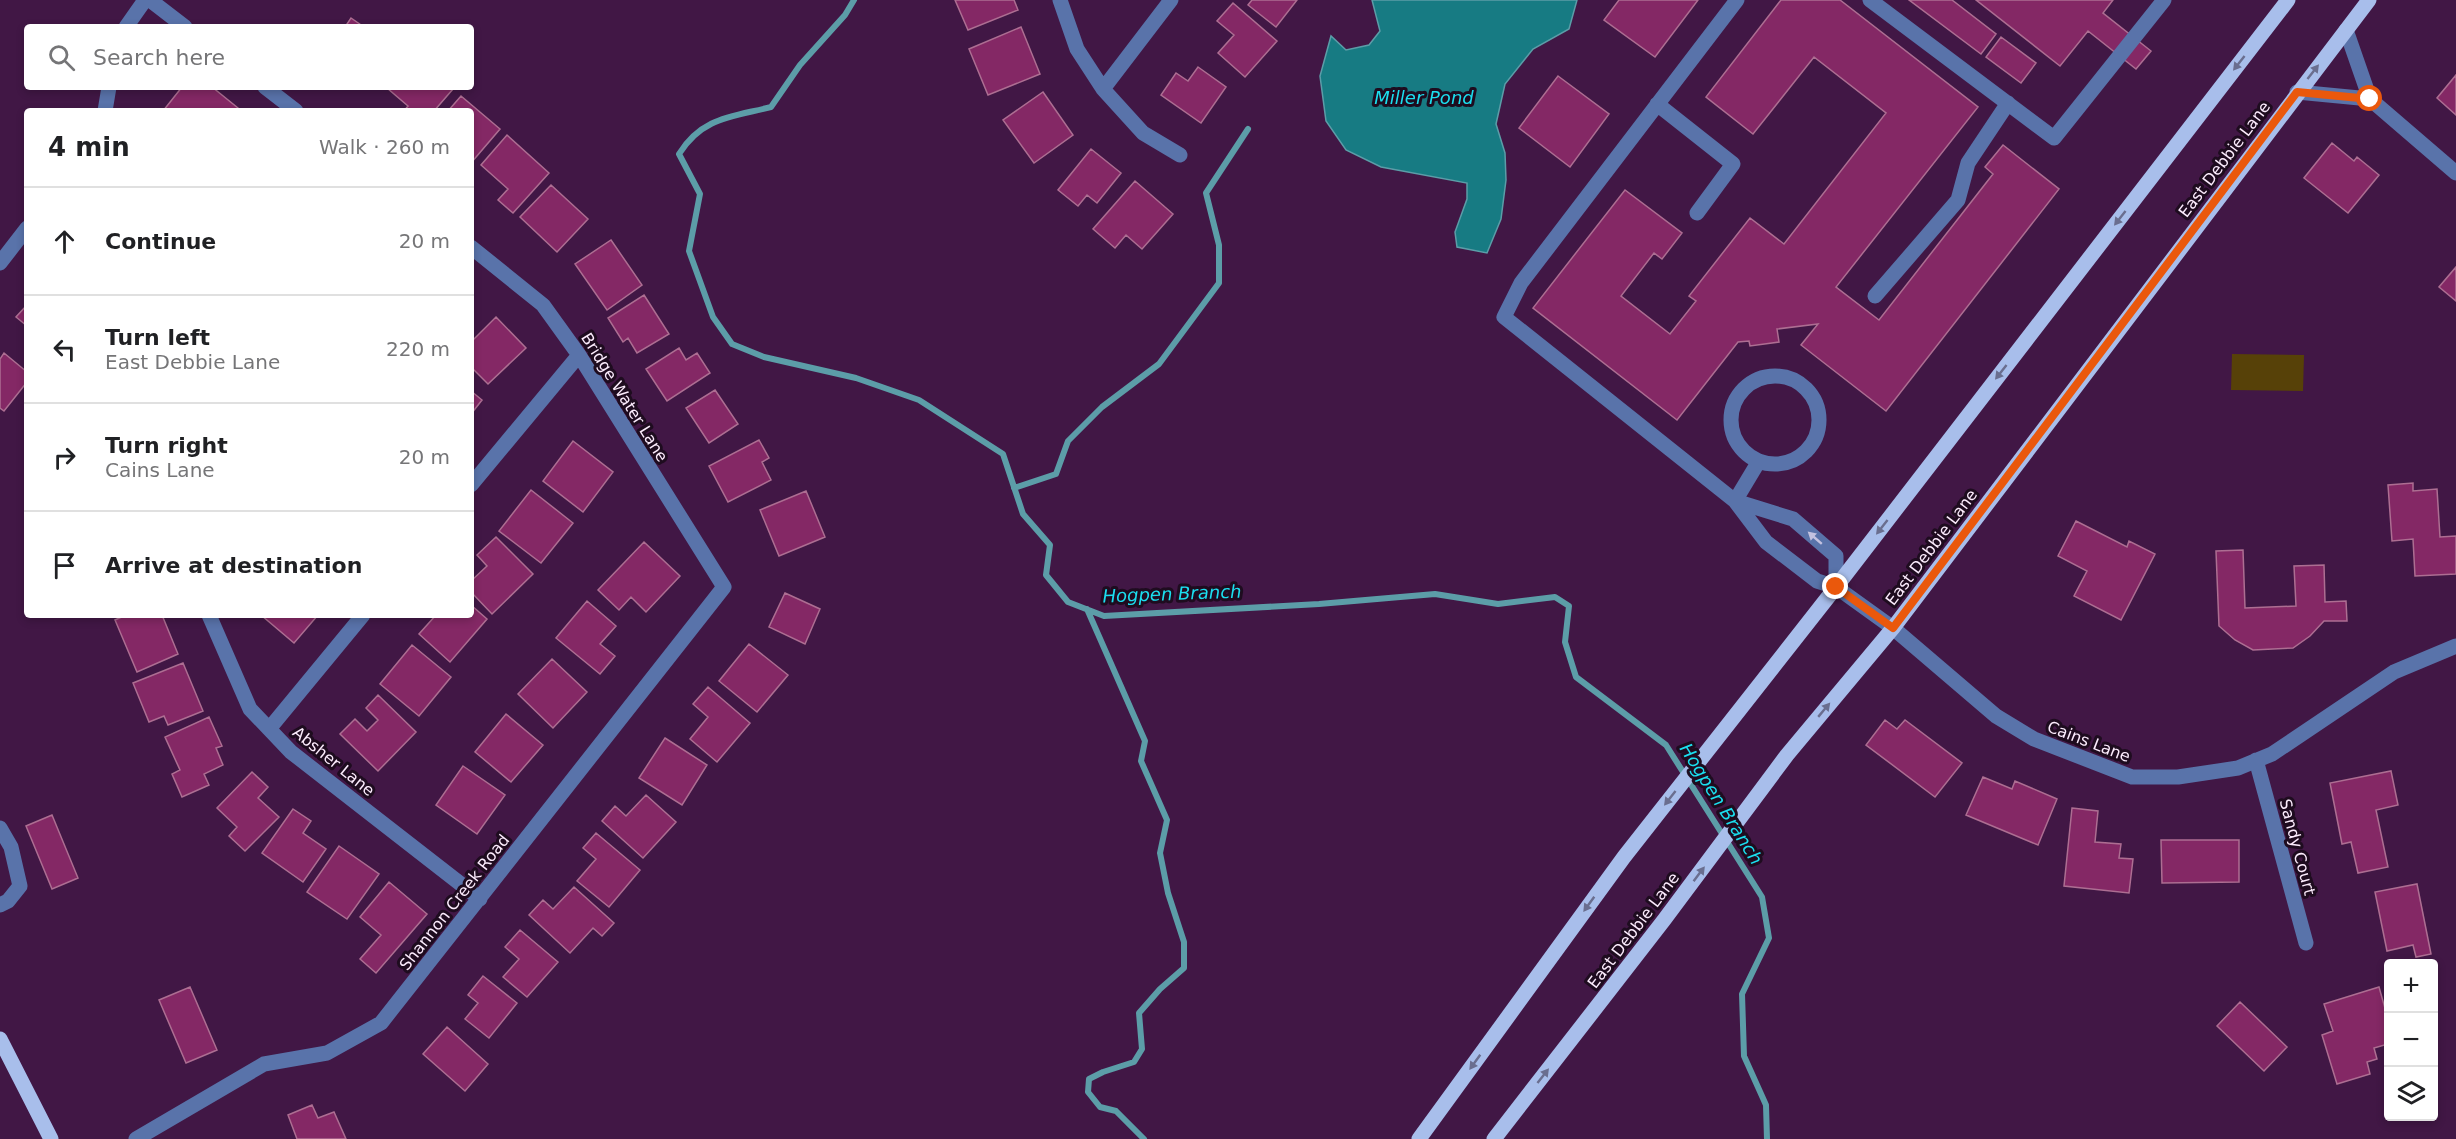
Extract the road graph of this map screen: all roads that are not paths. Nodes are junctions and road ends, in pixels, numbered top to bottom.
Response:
1 (145, 0) edge
2 (150, 0) edge
3 (1060, 0) edge
4 (1171, 0) edge
5 (1737, 0) edge
6 (1870, 0) edge
7 (2164, 0) edge
8 (2288, 0) edge
9 (2369, 0) edge
10 (128, 24) edge
11 (181, 24) edge
12 (2346, 30) junction
13 (1103, 88) junction
14 (109, 90) edge
15 (268, 90) edge
16 (2297, 92) junction
17 (2370, 99) junction
18 (2008, 103) junction
19 (1657, 104) junction
20 (106, 108) edge
21 (292, 108) edge
22 (1180, 155) dead end
23 (2456, 173) edge
24 (1697, 213) dead end
25 (24, 232) edge
26 (474, 250) edge
27 (0, 263) edge
28 (1875, 296) dead end
29 (579, 355) junction
30 (1759, 461) junction
31 (474, 481) edge
32 (1735, 501) junction
33 (724, 587) joint
34 (1836, 587) junction
35 (210, 618) edge
36 (361, 618) edge
37 (1893, 628) junction
38 (2456, 646) edge
39 (269, 729) junction
40 (2256, 760) junction
41 (0, 828) edge
42 (480, 899) junction
43 (0, 905) edge
44 (2306, 943) dead end
45 (0, 1039) edge
46 (51, 1139) edge
47 (136, 1139) edge
48 (1419, 1139) edge
49 (1494, 1139) edge

1 - 10 street
2 - 11 street
3 - 13 street
4 - 13 street
5 - 19 street
6 - 18 street
7 - 18 street
8 -> 34 main road
9 - 12 main road, East Debbie Lane
16 -> 12 main road, East Debbie Lane
12 - 17 street
13 - 22 street
14 - 20 street
15 - 21 street
16 - 17 street
16 - 37 main road, East Debbie Lane
17 - 23 street
18 - 28 street
19 - 24 street
19 - 32 street
25 - 27 street
26 - 29 street, Bridge Water Lane
29 - 31 street
29 - 33 street, Bridge Water Lane
30 - 30 street
30 - 32 street
32 - 34 street, Cains Lane
34 -> 32 street
33 - 42 street, Shannon Creek Road
34 - 37 street, Cains Lane
34 -> 48 main road
35 - 39 street, Absher Lane
36 - 39 street
37 - 40 street, Cains Lane
49 -> 37 main road, East Debbie Lane
38 - 40 street, Cains Lane
39 - 42 street, Absher Lane
40 - 44 street, Sandy Court
41 - 43 street
42 - 47 street, Shannon Creek Road
45 - 46 main road

